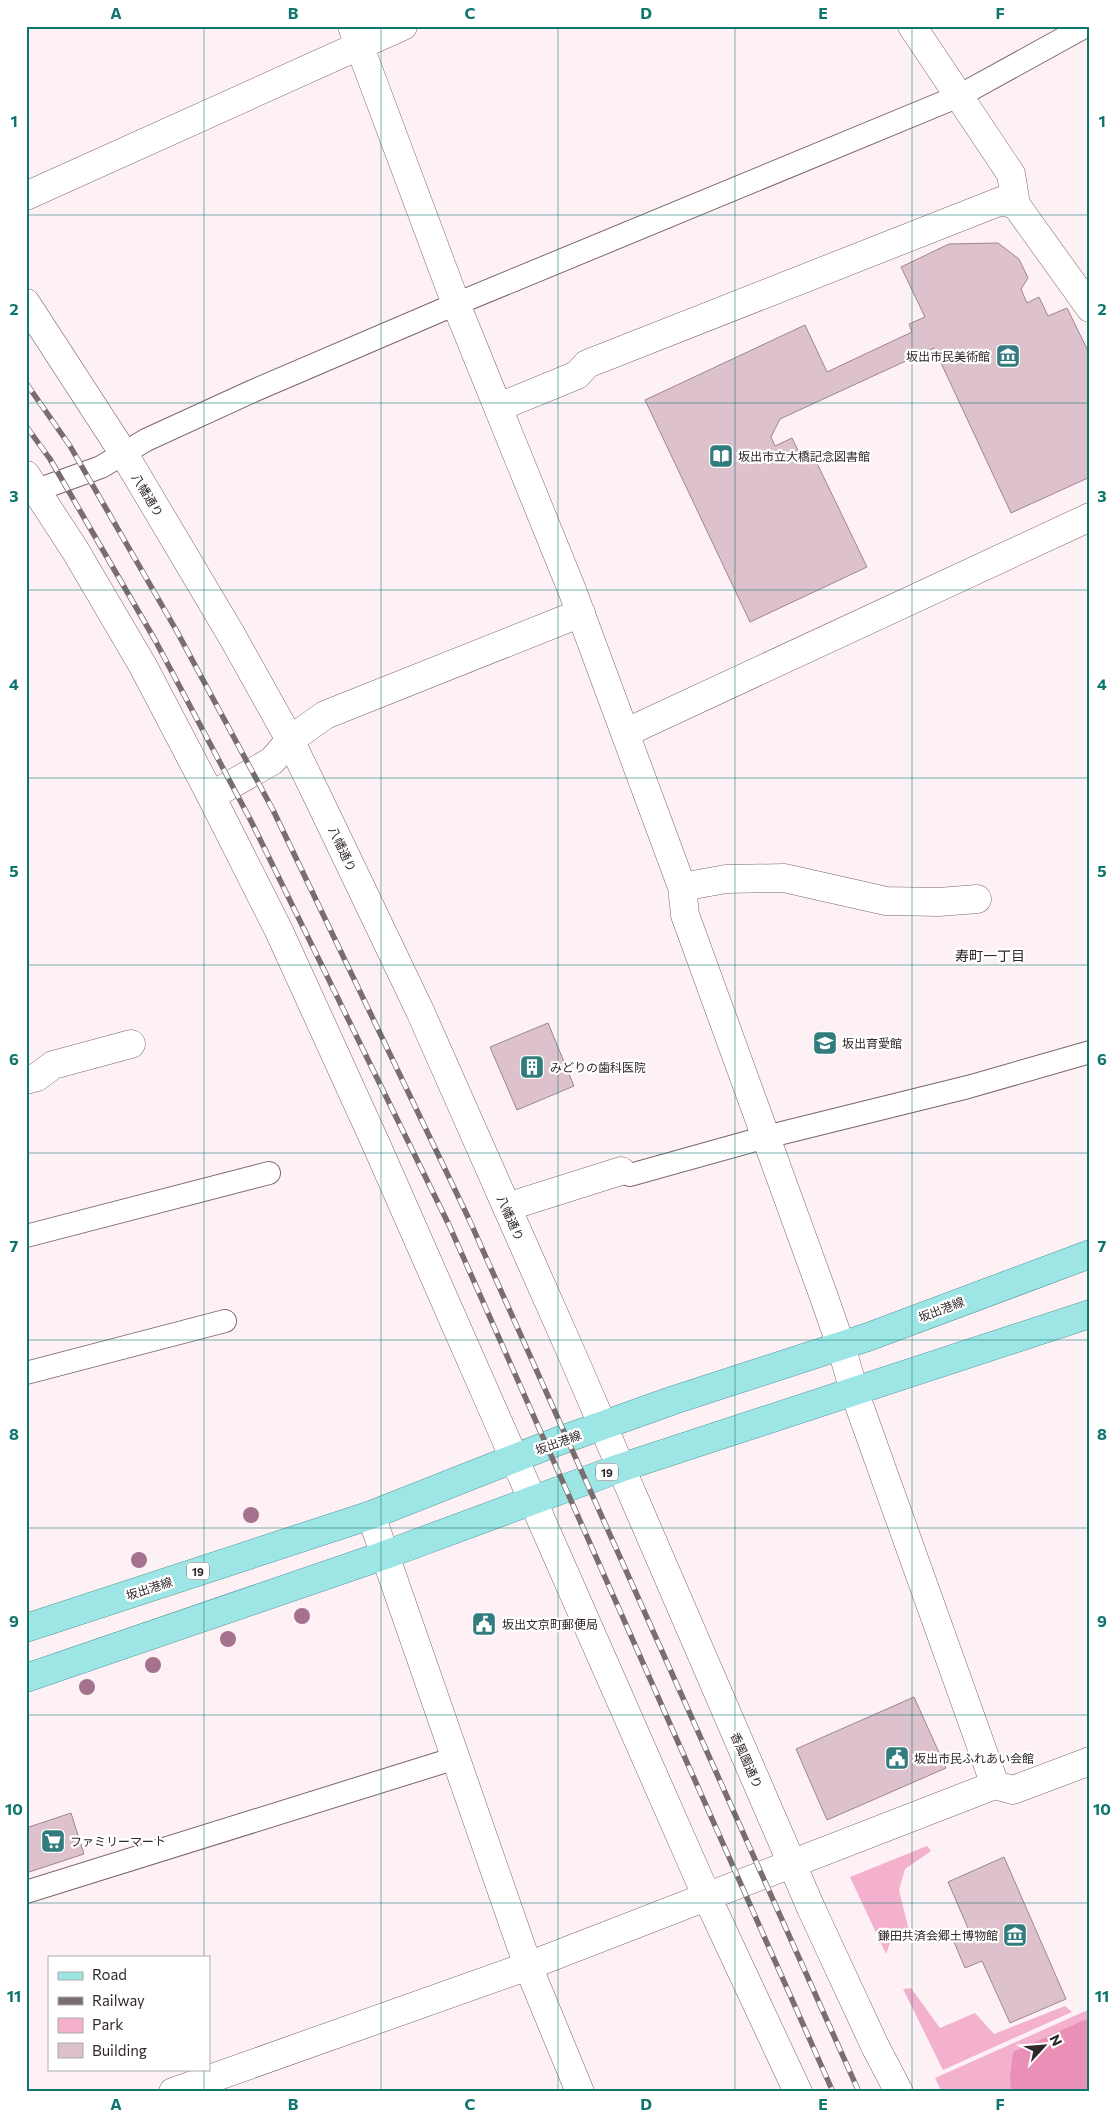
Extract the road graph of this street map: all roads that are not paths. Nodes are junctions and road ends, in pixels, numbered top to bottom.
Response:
1 (403, 26) edge
2 (912, 26) edge
3 (1086, 26) edge
4 (356, 37) edge
5 (959, 96) junction
6 (26, 196) edge
7 (1016, 205) junction
8 (26, 303) edge
9 (456, 304) junction
10 (1090, 308) edge
11 (499, 407) junction
12 (124, 454) junction
13 (30, 486) edge
14 (1090, 517) edge
15 (581, 613) junction
16 (624, 733) junction
17 (290, 740) junction
18 (211, 796) junction
19 (682, 887) junction
20 (977, 899) dead end
21 (131, 1044) dead end
22 (1090, 1052) edge
23 (26, 1080) edge
24 (766, 1137) junction
25 (622, 1171) joint
26 (269, 1173) dead end
27 (506, 1208) junction
28 (26, 1236) edge
29 (1090, 1254) edge
30 (1090, 1314) edge
31 (226, 1321) dead end
32 (841, 1346) junction
33 (26, 1373) edge
34 (854, 1391) junction
35 (602, 1426) junction
36 (514, 1458) junction
37 (620, 1468) junction
38 (533, 1499) junction
39 (371, 1515) junction
40 (385, 1555) junction
41 (26, 1628) edge
42 (26, 1678) edge
43 (456, 1758) junction
44 (1090, 1761) edge
45 (995, 1785) junction
46 (792, 1864) junction
47 (26, 1892) edge
48 (707, 1897) junction
49 (528, 1966) junction
50 (173, 2092) edge
51 (580, 2092) edge
52 (798, 2092) edge
53 (899, 2092) edge

1 - 4 street
2 - 5 street
3 - 5 lane
4 - 6 street
4 - 9 street
5 - 7 street
5 - 9 lane
7 - 10 street
7 - 11 street
8 - 12 street, 八幡通り
9 - 11 street
9 - 12 lane
11 - 15 street
12 - 13 lane
12 - 17 street, 八幡通り
13 - 18 street
14 - 16 street
15 - 16 street
15 - 17 street
16 - 19 street
17 - 18 street
17 - 27 street, 八幡通り
18 - 36 street
19 - 20 street
19 - 24 street
21 - 23 street
22 - 24 lane
24 - 25 lane
24 - 32 street
25 - 27 street
26 - 28 lane
27 - 35 street, 八幡通り
29 - 32 main road, 坂出港線 / 19
30 - 34 main road, 19
31 - 33 lane
32 - 34 street
32 - 35 main road, 坂出港線 / 19
34 - 37 main road, 19
34 - 45 street
35 - 36 main road, 坂出港線 / 19
35 - 37 street, 香風園通り
36 - 38 street
36 - 39 main road, 坂出港線 / 19
37 - 38 main road, 19
37 - 46 street, 香風園通り
38 - 40 main road, 19
38 - 48 street
39 - 40 street
39 - 41 main road, 坂出港線 / 19
40 - 42 main road, 19
40 - 43 street
43 - 47 lane
43 - 49 street
44 - 45 street
45 - 46 street
46 - 48 street
46 - 53 street, 香風園通り
48 - 49 street
48 - 52 street
49 - 50 street
49 - 51 street

